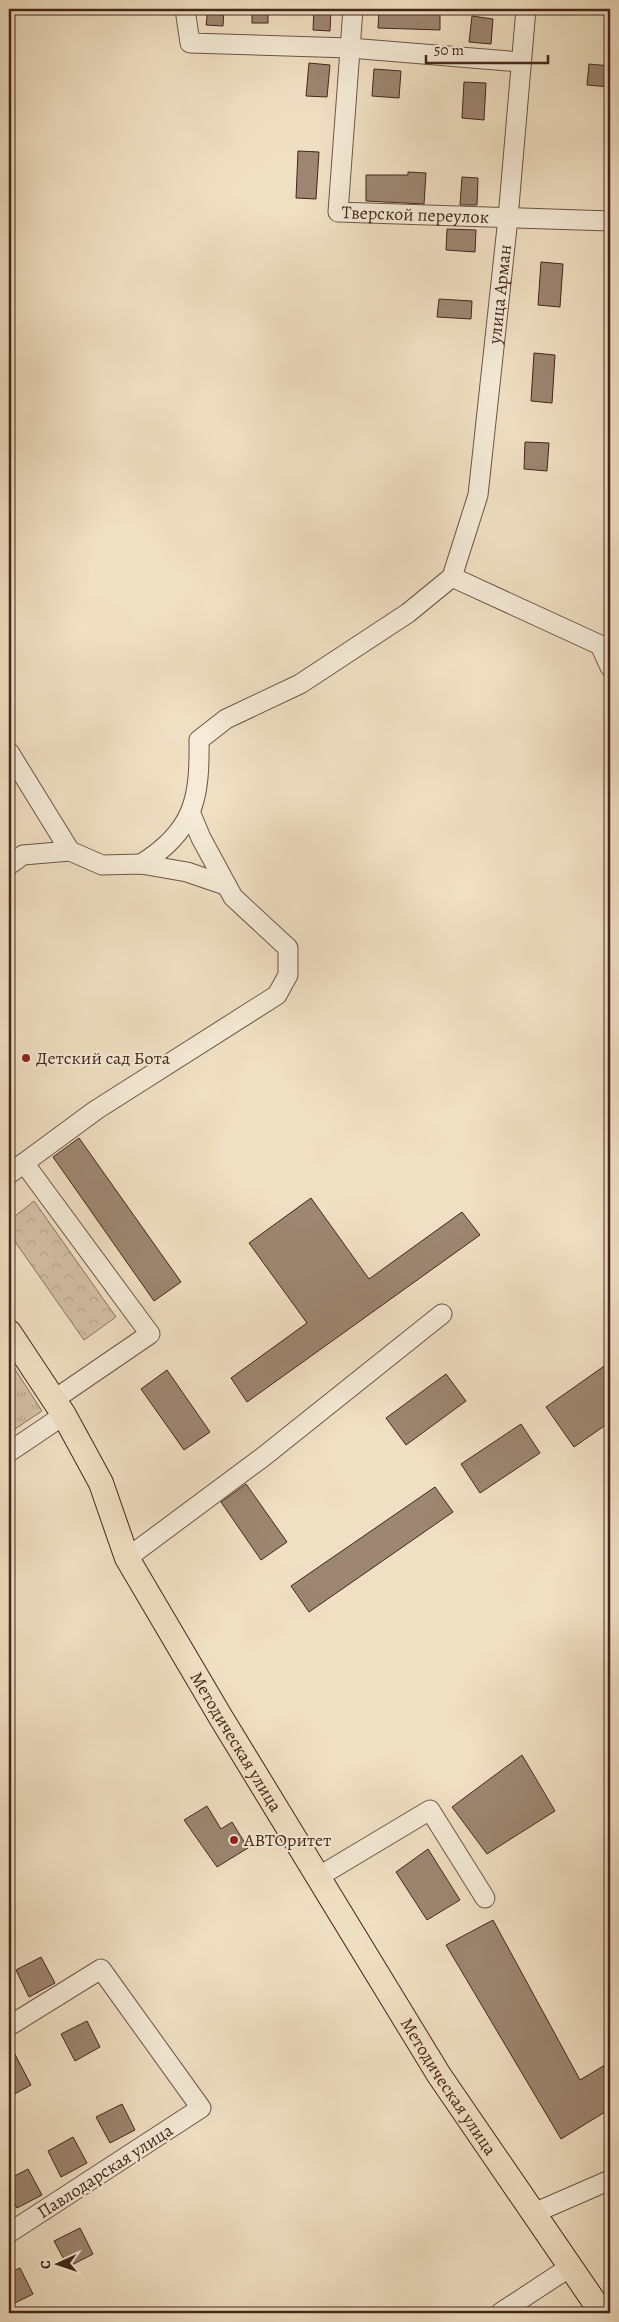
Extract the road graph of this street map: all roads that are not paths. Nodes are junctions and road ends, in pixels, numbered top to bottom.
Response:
1 (184, 9) edge
2 (353, 9) edge
3 (526, 9) edge
4 (350, 48) junction
5 (521, 62) junction
6 (508, 218) junction
7 (610, 221) edge
8 (452, 577) junction
9 (605, 644) edge
10 (610, 667) edge
11 (9, 752) edge
12 (191, 814) junction
13 (70, 851) junction
14 (9, 864) edge
15 (141, 864) junction
16 (225, 885) junction
17 (16, 1168) edge
18 (442, 1314) dead end
19 (9, 1332) edge
20 (59, 1407) junction
21 (9, 1452) edge
22 (128, 1558) junction
23 (318, 1877) junction
24 (485, 1898) dead end
25 (9, 2026) edge
26 (610, 2180) edge
27 (534, 2213) junction
28 (9, 2233) edge
29 (570, 2266) junction
30 (500, 2313) edge
31 (602, 2313) edge

1 - 4 street
2 - 4 street, Тверской переулок
3 - 5 street, улица Арман
4 - 5 street
4 - 6 street, Тверской переулок
5 - 6 street, улица Арман
6 - 7 street
6 - 8 street, улица Арман
8 - 9 street
8 - 12 street
9 - 10 street
11 - 13 street
12 - 15 street
12 - 16 street
13 - 14 street
13 - 15 street
15 - 16 street
16 - 17 street
17 - 20 street
18 - 22 street
19 - 20 main road, Методическая улица
20 - 21 street
20 - 22 main road, Методическая улица
22 - 23 main road, Методическая улица
23 - 24 street
23 - 27 main road, Методическая улица
25 - 28 street, Павлодарская улица
26 - 27 street
27 - 29 main road, Методическая улица
29 - 30 street
29 - 31 main road, Методическая улица

